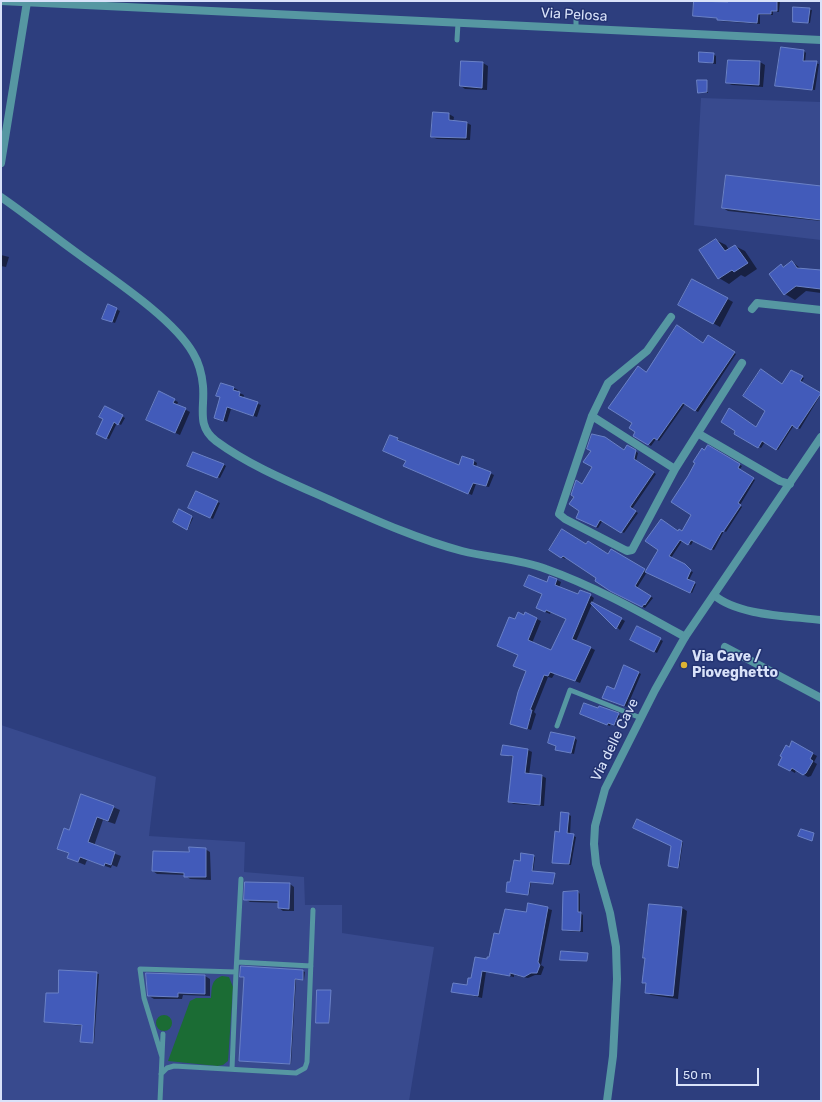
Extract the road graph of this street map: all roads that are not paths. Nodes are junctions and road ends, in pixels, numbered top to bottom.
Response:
1 (1, 1) edge
2 (27, 2) junction
3 (62, 2) edge
4 (576, 13) dead end
5 (455, 20) junction
6 (576, 28) junction
7 (456, 40) dead end
8 (821, 40) edge
9 (1, 163) edge
10 (1, 197) edge
11 (752, 309) dead end
12 (821, 310) edge
13 (671, 317) dead end
14 (742, 363) dead end
15 (592, 416) junction
16 (699, 434) junction
17 (821, 437) edge
18 (675, 469) junction
19 (790, 484) junction
20 (714, 595) junction
21 (821, 620) edge
22 (685, 637) junction
23 (724, 647) dead end
24 (821, 698) edge
25 (641, 718) junction
26 (557, 726) dead end
27 (241, 879) dead end
28 (313, 910) dead end
29 (237, 962) junction
30 (311, 966) junction
31 (236, 972) junction
32 (163, 1034) dead end
33 (162, 1057) junction
34 (232, 1069) junction
35 (161, 1074) junction
36 (160, 1101) edge
37 (608, 1101) edge

1 - 2 street, Via Pelosa
2 - 3 street, Via Pelosa
2 - 9 street
3 - 5 street, Via Pelosa
4 - 6 lane
5 - 6 street, Via Pelosa
5 - 7 lane
6 - 8 street, Via Pelosa
10 - 22 street
11 - 12 street
13 - 15 street
14 - 16 street
15 - 18 street
15 - 18 street
16 - 18 street
16 - 19 street
17 - 19 street, Via delle Cave
19 - 20 street, Via delle Cave
20 - 21 street
20 - 22 street, Via delle Cave
22 - 25 street, Via delle Cave
23 - 24 street
25 - 26 lane
25 - 37 street, Via delle Cave
27 - 29 lane
28 - 30 lane
29 - 30 lane
29 - 31 lane
30 - 34 lane
31 - 33 lane
31 - 34 lane
32 - 33 lane
33 - 35 lane
34 - 35 lane
35 - 36 lane

